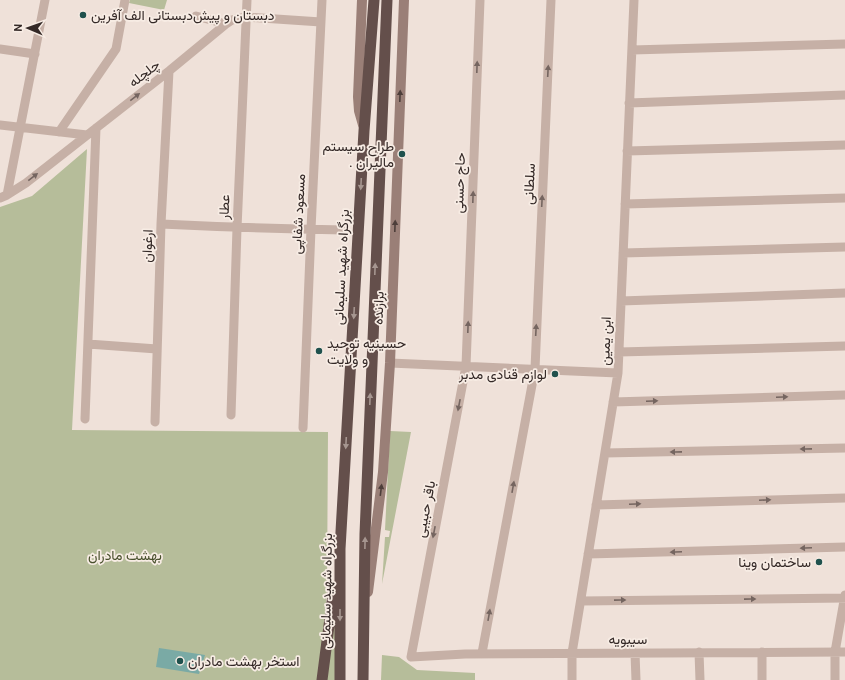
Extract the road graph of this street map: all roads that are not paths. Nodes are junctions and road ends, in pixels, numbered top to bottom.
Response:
1 (45, 0) edge
2 (125, 0) edge
3 (247, 0) edge
4 (322, 0) edge
5 (362, 0) edge
6 (374, 0) edge
7 (387, 0) edge
8 (404, 0) edge
9 (480, 0) edge
10 (552, 0) edge
11 (634, 0) edge
12 (196, 16) dead end
13 (246, 17) junction
14 (321, 22) junction
15 (226, 24) junction
16 (845, 44) edge
17 (0, 49) edge
18 (632, 50) junction
19 (35, 54) junction
20 (169, 71) junction
21 (845, 95) edge
22 (629, 103) junction
23 (0, 125) edge
24 (20, 127) junction
25 (96, 128) junction
26 (364, 131) junction
27 (59, 132) junction
28 (86, 135) junction
29 (845, 145) edge
30 (627, 152) junction
31 (4, 196) edge
32 (845, 198) edge
33 (625, 204) junction
34 (161, 224) junction
35 (237, 228) junction
36 (311, 229) junction
37 (344, 230) dead end
38 (845, 247) edge
39 (623, 252) junction
40 (845, 293) edge
41 (621, 301) junction
42 (88, 344) junction
43 (845, 346) edge
44 (157, 349) junction
45 (619, 352) junction
46 (390, 363) junction
47 (466, 366) junction
48 (535, 369) junction
49 (618, 373) junction
50 (845, 395) edge
51 (613, 402) junction
52 (231, 415) dead end
53 (85, 419) dead end
54 (155, 422) dead end
55 (303, 428) dead end
56 (845, 448) edge
57 (605, 453) junction
58 (845, 498) edge
59 (596, 505) junction
60 (845, 547) edge
61 (340, 548) junction
62 (588, 554) junction
63 (845, 595) edge
64 (845, 598) edge
65 (581, 601) junction
66 (363, 640) junction
67 (699, 652) junction
68 (762, 652) junction
69 (835, 652) junction
70 (845, 652) edge
71 (572, 653) junction
72 (635, 653) junction
73 (482, 654) junction
74 (411, 657) joint
75 (322, 680) edge
76 (340, 680) edge
77 (363, 680) edge
78 (572, 680) edge
79 (636, 680) edge
80 (700, 680) edge
81 (762, 680) edge
82 (835, 680) edge

1 - 19 street
2 - 27 street
3 - 13 street, عطار
4 - 14 street, مسعود شفاپی
5 - 26 main road
6 - 26 highway, بزرگراه شهید سلیمانی
66 -> 7 highway
46 -> 8 main road, برازنده
47 -> 9 street, حاج حسنی
48 -> 10 street, سلطانی
11 - 18 street, ابن یمین
12 - 15 street
13 - 14 street, چلچله
13 - 15 street, چلچله
13 - 35 street, عطار
14 - 36 street, مسعود شفاپی
15 - 20 street, چلچله
16 - 18 street
17 - 19 street
18 - 22 street, ابن یمین
19 - 24 street
25 -> 20 street, چلچله
20 - 34 street, ارغوان
21 - 22 street
22 - 30 street, ابن یمین
23 - 24 street
24 - 27 street
24 - 31 street
25 - 28 street, چلچله
25 - 42 street
26 -> 61 highway, بزرگراه شهید سلیمانی
27 - 28 street
31 -> 28 street, چلچله
29 - 30 street
30 - 33 street, ابن یمین
32 - 33 street
33 - 39 street, ابن یمین
34 - 35 street
34 - 44 street, ارغوان
35 - 36 street
35 - 52 street, عطار
36 - 37 street
36 - 55 street, مسعود شفاپی
38 - 39 street
39 - 41 street, ابن یمین
40 - 41 street
41 - 45 street, ابن یمین
42 - 44 street
42 - 53 street
43 - 45 street
44 - 54 street, ارغوان
45 - 49 street, ابن یمین
46 - 47 street
66 -> 46 main road, برازنده
47 - 48 street
47 -> 74 street, باقر حبیبی
48 - 49 street
73 -> 48 street, سلطانی
49 - 51 street, ابن یمین
51 -> 50 street
51 - 57 street, ابن یمین
56 -> 57 street
57 - 59 street, ابن یمین
59 -> 58 street
59 - 62 street, ابن یمین
60 -> 62 street
61 - 75 highway
61 -> 76 highway, بزرگراه شهید سلیمانی
62 - 65 street, ابن یمین
63 - 64 street
65 -> 64 street
64 - 69 street
65 - 71 street, ابن یمین
66 - 77 highway
67 - 68 street, سیبویه
67 - 72 street, سیبویه
67 - 80 street
68 - 69 street, سیبویه
68 - 81 street
69 - 70 street, سیبویه
69 - 82 street
71 - 72 street, سیبویه
71 - 73 street, سیبویه
71 - 78 street, ابن یمین
72 - 79 street
73 - 74 street, سیبویه

